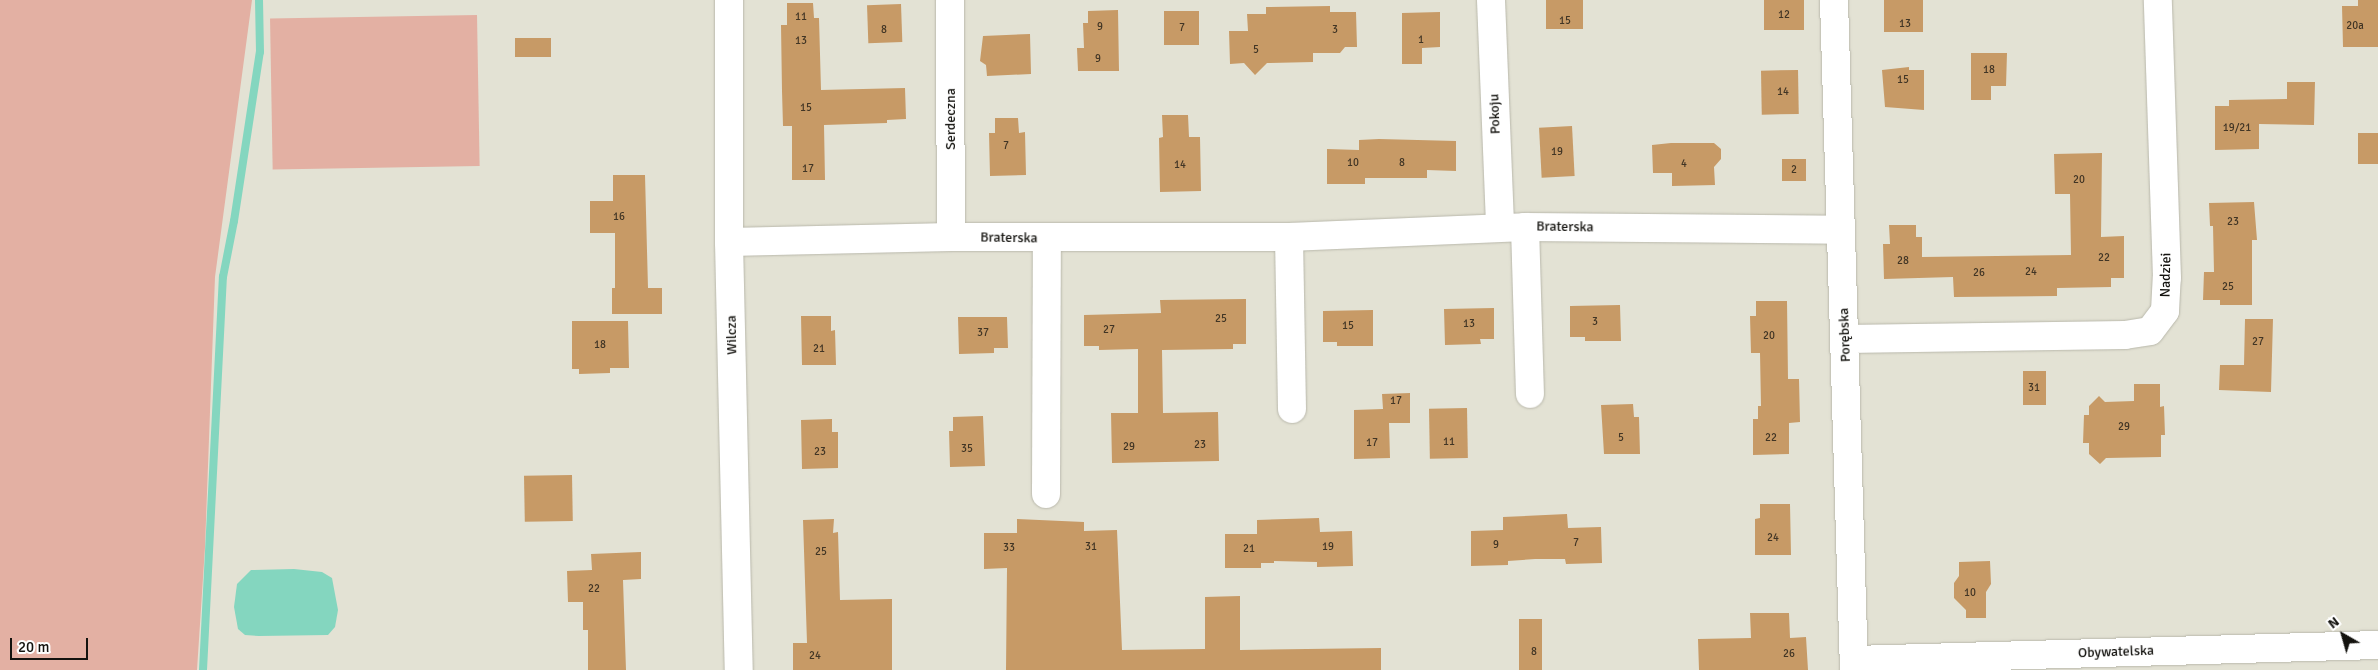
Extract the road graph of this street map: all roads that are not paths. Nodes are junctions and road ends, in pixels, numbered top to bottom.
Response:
1 (729, 0) edge
2 (950, 0) edge
3 (1490, 0) edge
4 (1834, 0) edge
5 (2158, 0) edge
6 (1513, 227) junction
7 (1841, 230) junction
8 (951, 237) junction
9 (1289, 237) junction
10 (1047, 238) junction
11 (730, 242) junction
12 (1845, 339) junction
13 (1530, 394) dead end
14 (1292, 409) dead end
15 (1046, 494) dead end
16 (2378, 645) edge
17 (1854, 665) edge
18 (739, 670) edge

1 - 11 street, Wilcza
2 - 8 street, Serdeczna
3 - 6 street, Pokoju
4 - 7 street, Porębska
5 - 12 street, Nadziei
6 - 7 street, Braterska
6 - 9 street, Braterska
6 - 13 street, Pokoju
7 - 12 street, Porębska
8 - 10 street, Braterska
8 - 11 street, Braterska
9 - 10 street, Braterska
9 - 14 street
10 - 15 street
11 - 18 street, Wilcza
12 - 17 street, Porębska
16 - 17 street, Obywatelska

